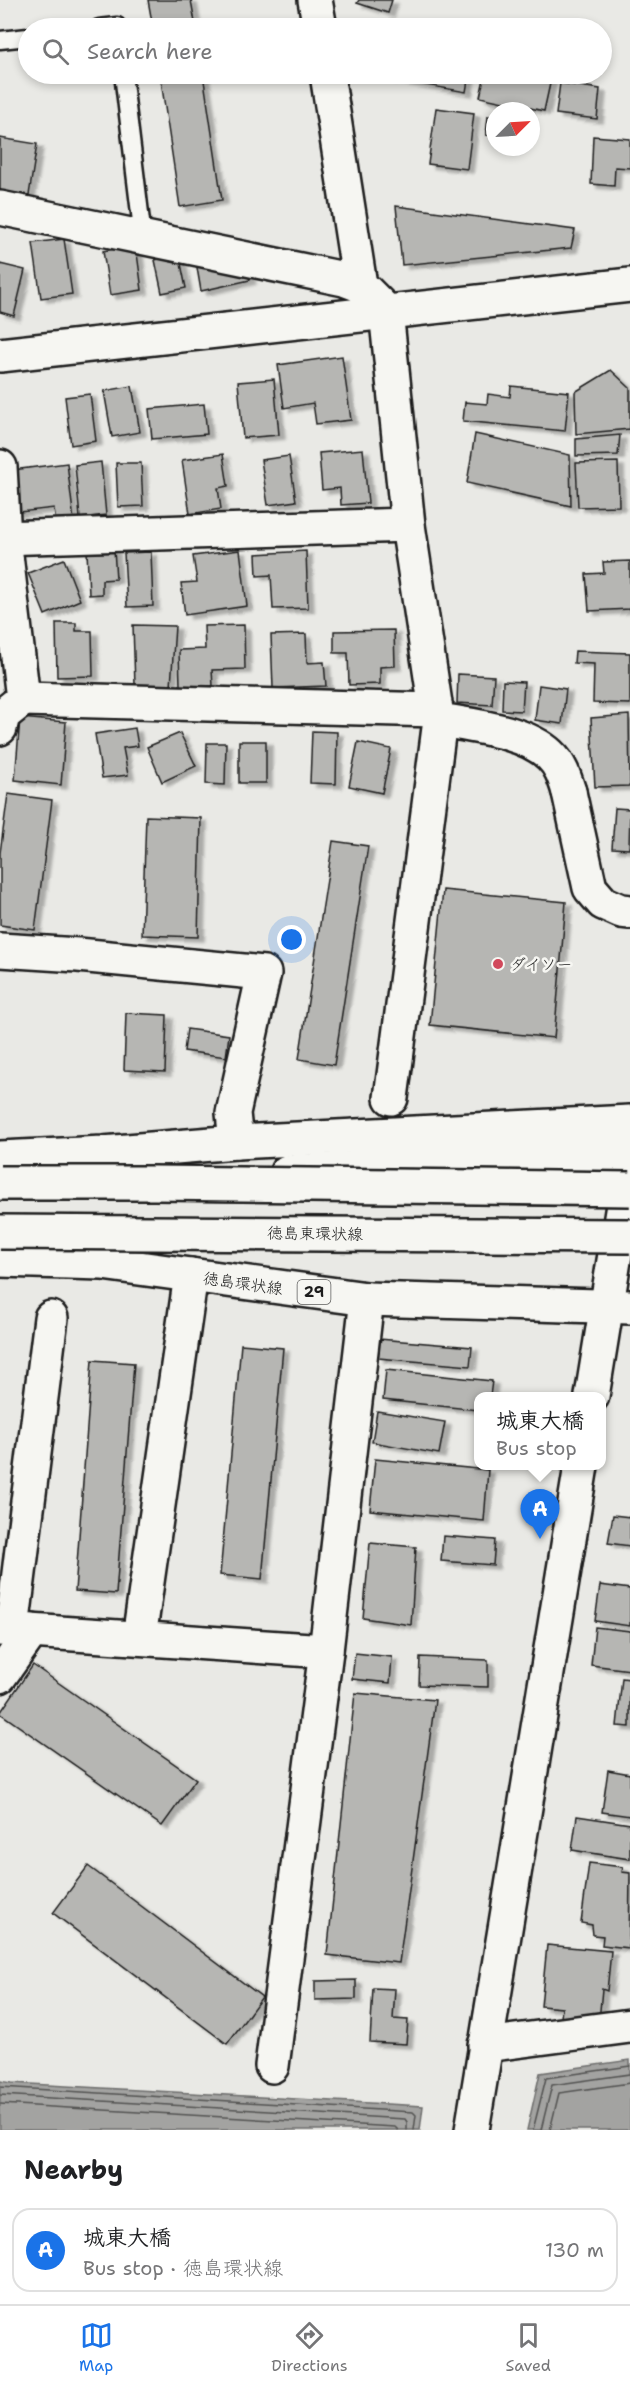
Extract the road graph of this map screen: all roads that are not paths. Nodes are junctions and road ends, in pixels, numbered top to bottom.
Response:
1 (315, 0) edge
2 (318, 18) edge
3 (18, 38) edge
4 (0, 40) edge
5 (124, 84) edge
6 (329, 84) edge
7 (0, 208) edge
8 (143, 238) junction
9 (360, 285) junction
10 (630, 285) edge
11 (386, 310) junction
12 (0, 355) edge
13 (0, 467) edge
14 (408, 525) junction
15 (2, 538) edge
16 (23, 699) junction
17 (438, 715) junction
18 (0, 728) edge
19 (630, 912) edge
20 (0, 950) edge
21 (391, 1098) dead end
22 (630, 1122) edge
23 (236, 1142) junction
24 (630, 1153) edge
25 (0, 1158) edge
26 (630, 1162) edge
27 (0, 1183) edge
28 (154, 1183) junction
29 (630, 1190) edge
30 (0, 1232) edge
31 (426, 1234) junction
32 (630, 1236) edge
33 (630, 1250) edge
34 (0, 1260) edge
35 (191, 1275) junction
36 (367, 1299) junction
37 (619, 1306) edge
38 (51, 1318) dead end
39 (593, 1392) edge
40 (580, 1470) edge
41 (14, 1629) edge
42 (139, 1638) junction
43 (326, 1651) junction
44 (0, 1676) edge
45 (630, 2026) edge
46 (486, 2045) junction
47 (272, 2066) dead end
48 (472, 2130) edge

1 - 2 street
3 - 4 lane
5 - 8 lane
6 - 9 street
7 - 8 street
8 - 9 street
9 - 11 street
10 - 11 street
11 - 12 street
11 - 14 street
13 - 15 street
14 - 15 street
14 - 17 street
15 - 16 street
16 - 17 street
16 - 18 street
17 - 19 street
17 - 21 street
20 - 23 street
22 - 23 street
23 - 25 street
24 - 28 street, bridge
26 - 37 street
27 - 28 street, bridge
28 - 29 street, bridge
30 - 31 street, 徳島東環状線, bridge
31 - 32 street, 徳島東環状線, bridge
31 - 33 street, bridge
34 - 35 street, 徳島環状線 / 29
35 - 36 street, 徳島環状線 / 29
35 - 42 street
36 - 37 street, 徳島環状線 / 29
36 - 43 street
37 - 39 street
38 - 41 street
40 - 46 street
41 - 42 street
41 - 44 street
42 - 43 street
43 - 47 street
45 - 46 street
46 - 48 street

